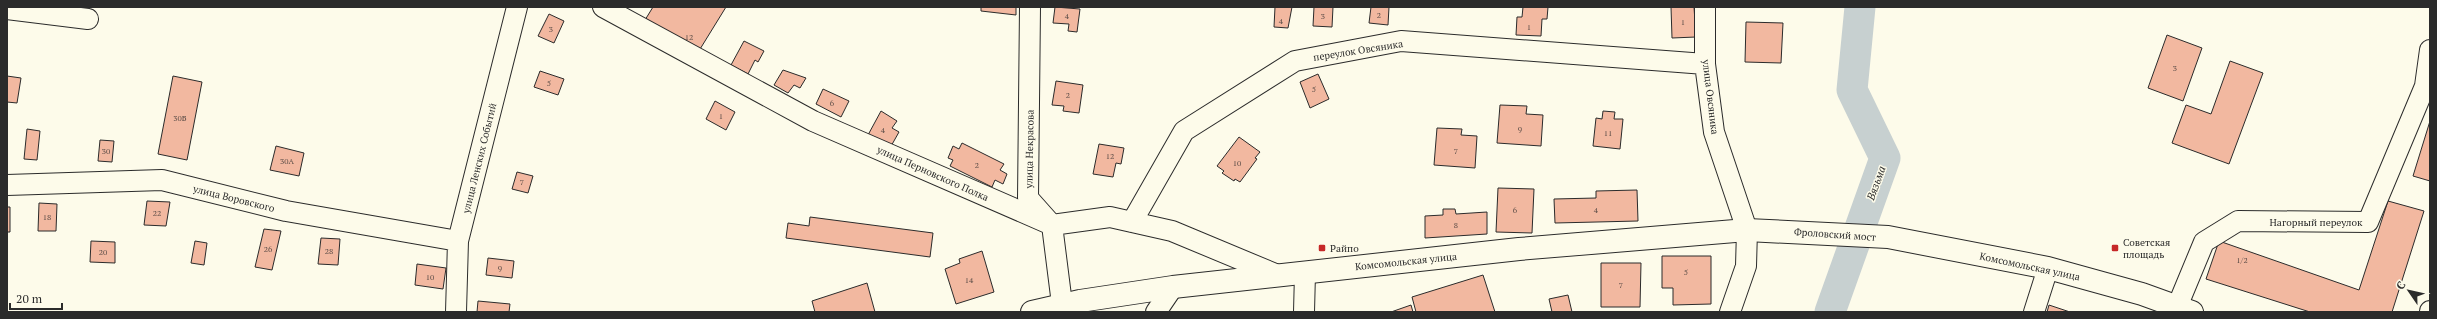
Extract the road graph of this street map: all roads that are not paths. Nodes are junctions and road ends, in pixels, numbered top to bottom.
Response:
1 (517, 7) edge
2 (603, 7) edge
3 (1030, 7) edge
4 (1705, 7) edge
5 (7, 9) edge
6 (88, 19) dead end
7 (2430, 50) edge
8 (1705, 64) junction
9 (7, 185) edge
10 (1132, 222) junction
11 (1052, 225) junction
12 (1747, 230) junction
13 (1783, 230) joint
14 (1888, 237) joint
15 (458, 241) junction
16 (2048, 268) junction
17 (1305, 273) junction
18 (1280, 276) junction
19 (1173, 287) junction
20 (1062, 304) junction
21 (2184, 309) edge
22 (456, 312) edge
23 (1032, 312) edge
24 (1156, 312) edge
25 (1304, 312) edge
26 (1730, 312) edge
27 (2034, 312) edge

1 - 15 street, улица Ленских Событий
2 - 11 street, улица Перновского Полка
3 - 11 street, улица Некрасова
4 - 8 street, улица Овсяника
5 - 6 street
7 - 21 street, Нагорный переулок
8 - 10 street, переулок Овсяника
8 - 12 street, улица Овсяника
9 - 15 street, улица Воровского
10 - 11 street
10 - 18 street
11 - 20 street
12 - 13 main road, Комсомольская улица
12 - 17 main road, Комсомольская улица
12 - 26 street
13 - 14 main road, Фроловский мост
14 - 16 main road, Комсомольская улица
15 - 22 street, улица Ленских Событий
16 - 21 main road, Комсомольская улица
16 - 27 street
17 - 18 main road, Комсомольская улица
17 - 25 street
18 - 19 main road, Комсомольская улица
19 - 20 main road, Комсомольская улица
19 - 24 street
20 - 23 main road, Комсомольская улица

